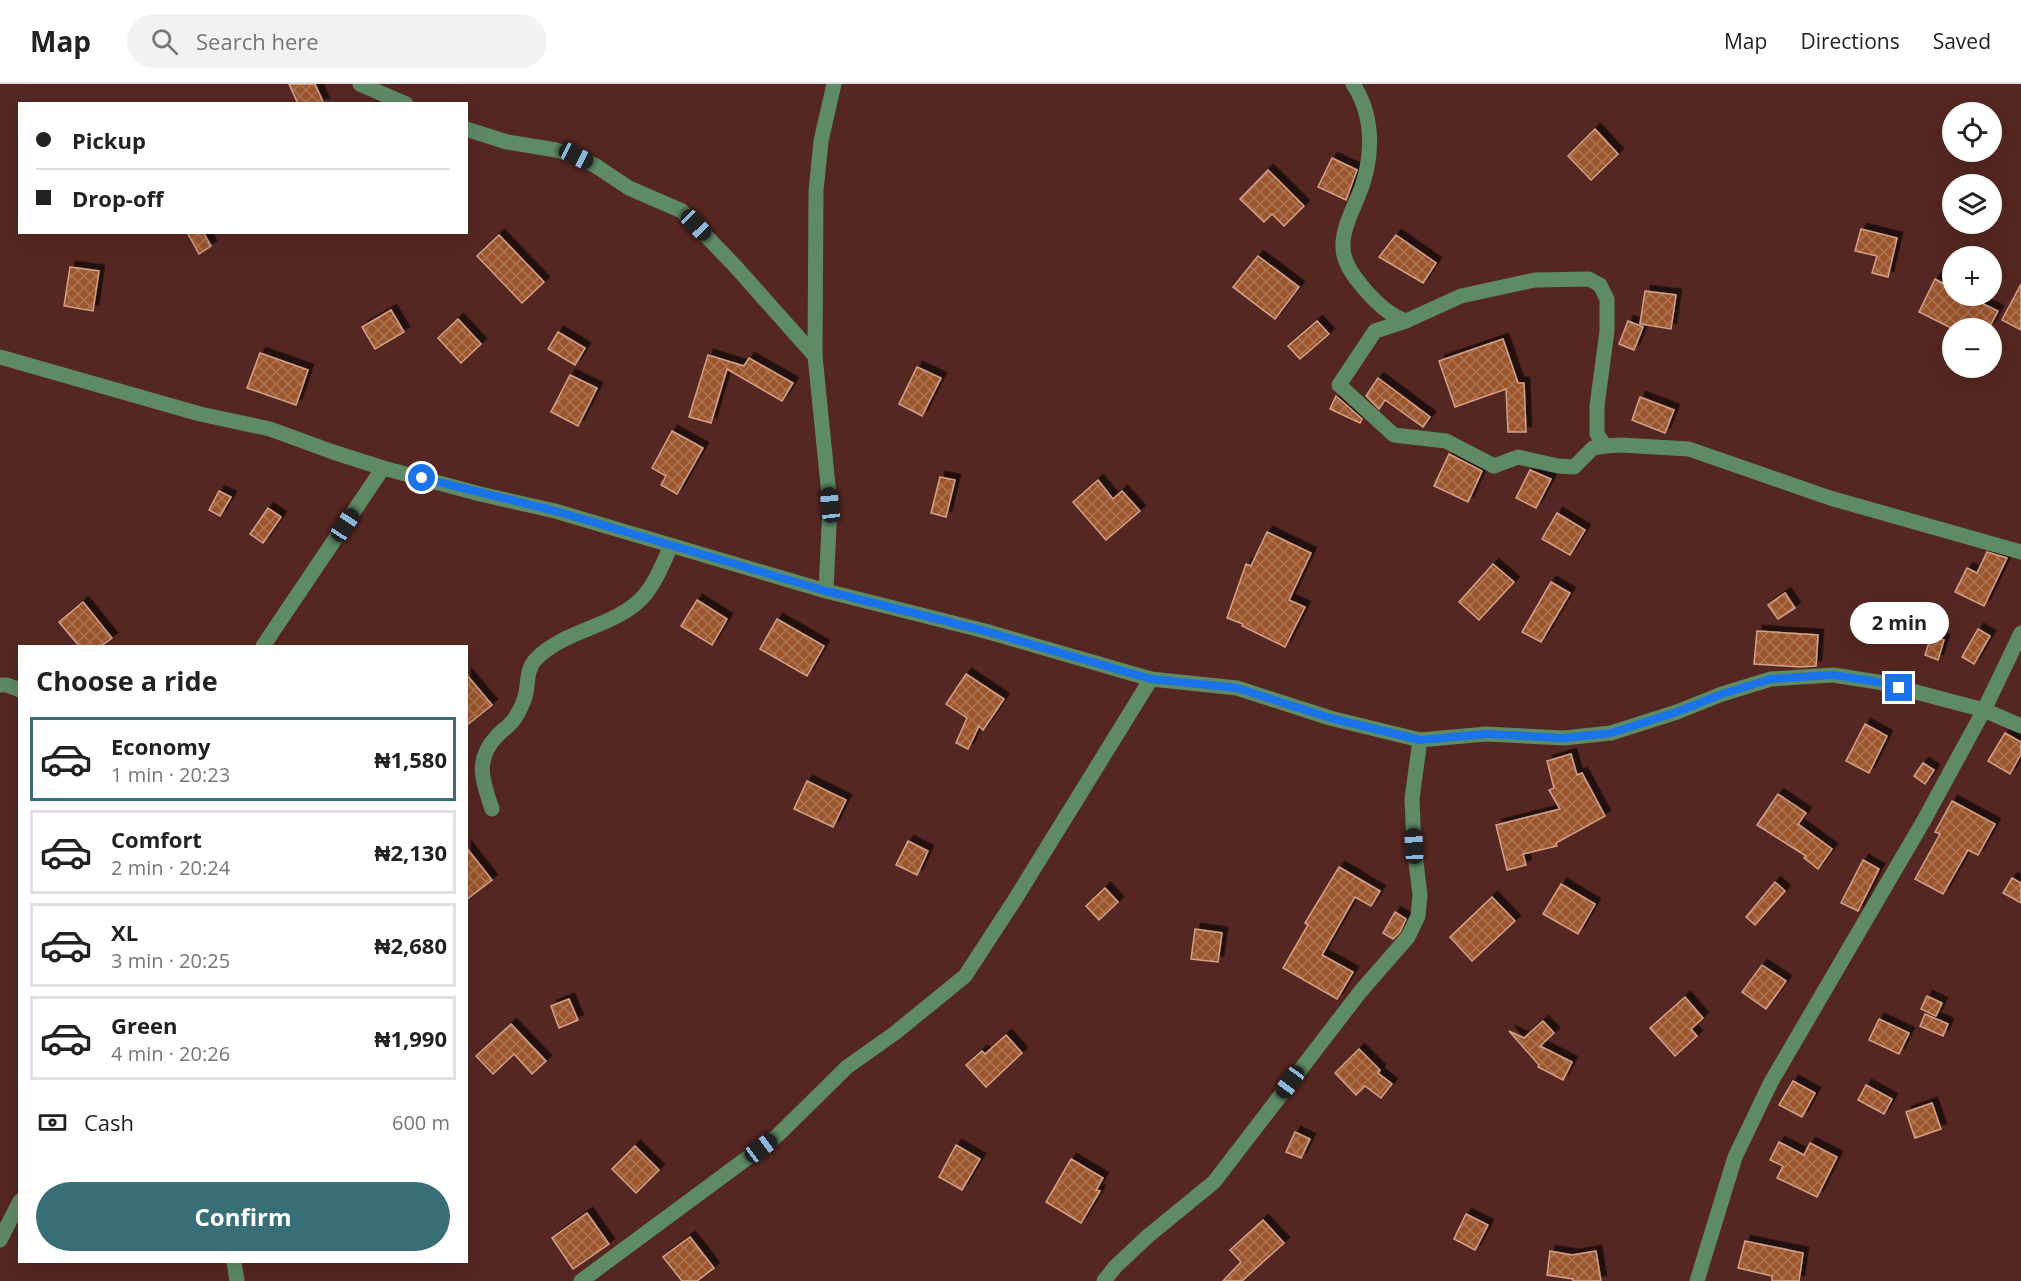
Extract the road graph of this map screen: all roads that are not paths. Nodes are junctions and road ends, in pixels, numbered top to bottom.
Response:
1 (360, 84) edge
2 (834, 84) edge
3 (1353, 84) edge
4 (401, 102) edge
5 (468, 130) edge
6 (1406, 321) junction
7 (815, 356) junction
8 (0, 357) edge
9 (1601, 440) junction
10 (383, 468) junction
11 (671, 546) junction
12 (2021, 552) edge
13 (826, 591) junction
14 (2021, 633) edge
15 (264, 645) edge
16 (1151, 679) junction
17 (0, 685) edge
18 (18, 689) edge
19 (1984, 710) junction
20 (2021, 726) edge
21 (1420, 740) junction
22 (492, 809) dead end
23 (18, 1205) edge
24 (0, 1240) edge
25 (234, 1263) edge
26 (237, 1281) edge
27 (581, 1281) edge
28 (1104, 1281) edge
29 (1697, 1281) edge

1 - 4 street
2 - 7 street
3 - 6 street
5 - 7 street
6 - 9 street
6 - 9 street
7 - 13 street
8 - 10 street
9 - 12 street
10 - 11 street
10 - 15 street
11 - 13 street
11 - 22 street
13 - 16 street
14 - 19 street
16 - 21 street
16 - 27 street
17 - 18 street
19 - 20 street
19 - 21 street
19 - 29 street
21 - 28 street
23 - 24 street
25 - 26 street

